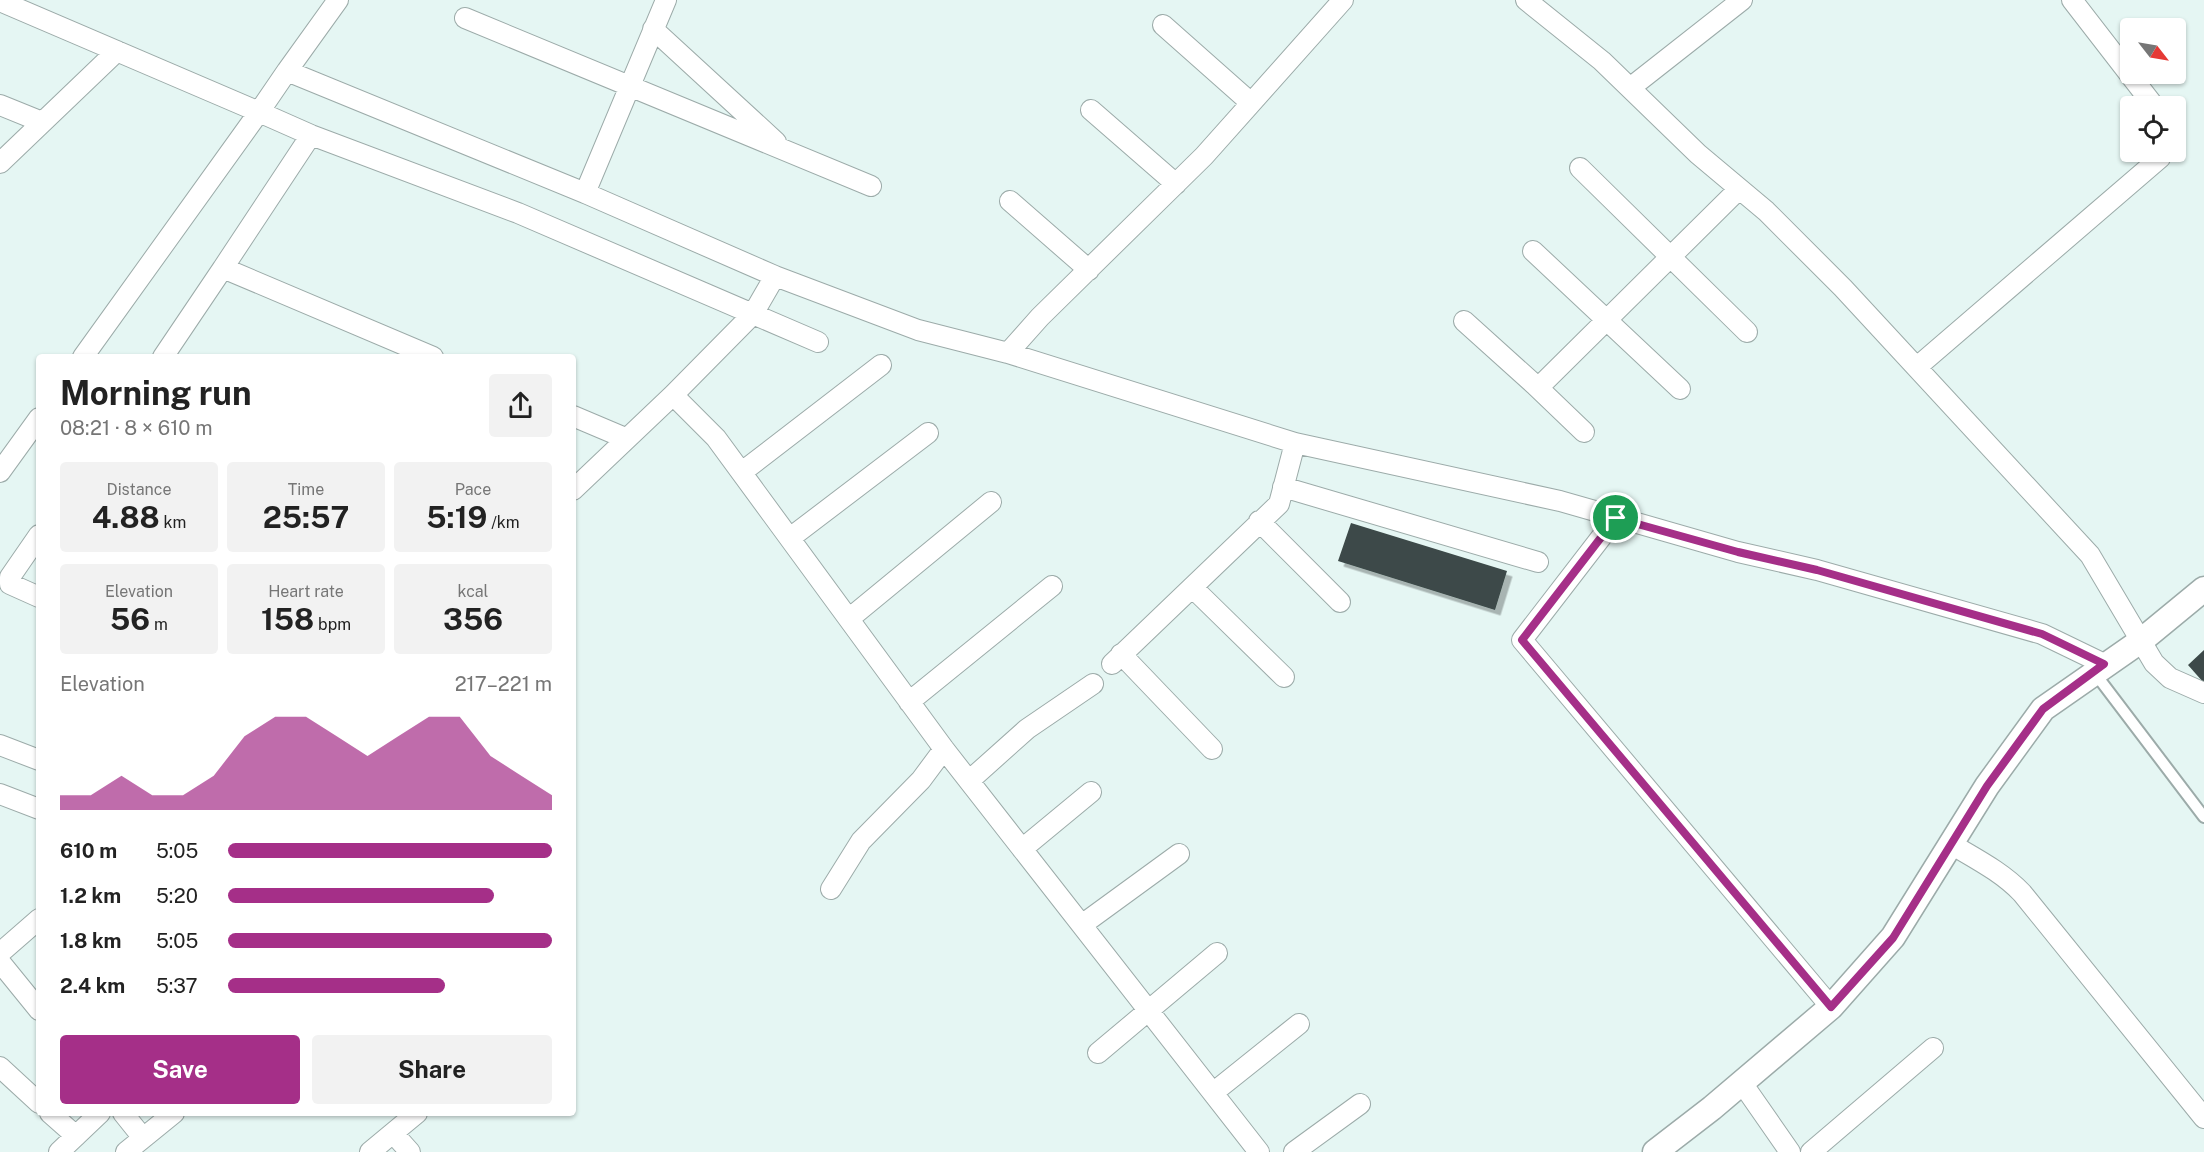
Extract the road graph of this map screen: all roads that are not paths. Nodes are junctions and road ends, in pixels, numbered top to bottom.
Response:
1 (338, 0) edge
2 (666, 0) edge
3 (1343, 0) edge
4 (1526, 0) edge
5 (1742, 0) edge
6 (2072, 0) edge
7 (0, 1) edge
8 (465, 18) dead end
9 (1163, 25) dead end
10 (653, 29) junction
11 (117, 51) junction
12 (287, 71) junction
13 (629, 86) junction
14 (1630, 88) junction
15 (2146, 96) edge
16 (1251, 103) junction
17 (0, 105) edge
18 (1091, 110) dead end
19 (259, 112) junction
20 (42, 122) junction
21 (310, 135) junction
22 (784, 150) junction
23 (2156, 162) edge
24 (0, 163) edge
25 (1580, 168) dead end
26 (1176, 184) junction
27 (872, 186) dead end
28 (1738, 190) junction
29 (585, 193) junction
30 (1010, 201) dead end
31 (1533, 251) dead end
32 (1672, 255) junction
33 (223, 268) junction
34 (1089, 270) junction
35 (775, 276) junction
36 (753, 314) junction
37 (1464, 321) dead end
38 (1605, 321) junction
39 (1747, 332) dead end
40 (818, 342) dead end
41 (1008, 353) junction
42 (85, 354) edge
43 (165, 354) edge
44 (426, 354) edge
45 (881, 365) dead end
46 (1917, 367) junction
47 (1535, 385) junction
48 (1680, 389) dead end
49 (673, 395) junction
50 (576, 417) edge
51 (36, 422) edge
52 (1584, 432) dead end
53 (928, 433) dead end
54 (625, 438) junction
55 (1295, 443) junction
56 (0, 472) edge
57 (742, 472) junction
58 (576, 487) edge
59 (1283, 487) junction
60 (991, 502) dead end
61 (1616, 518) junction
62 (1259, 521) junction
63 (790, 538) junction
64 (36, 539) edge
65 (1538, 562) dead end
66 (1052, 586) dead end
67 (1192, 588) junction
68 (2204, 589) edge
69 (36, 596) edge
70 (1340, 602) dead end
71 (850, 618) junction
72 (2142, 640) junction
73 (2099, 668) junction
74 (1284, 678) dead end
75 (1093, 684) dead end
76 (2204, 693) edge
77 (909, 702) junction
78 (0, 745) edge
79 (945, 749) junction
80 (1212, 749) dead end
81 (36, 759) edge
82 (970, 780) junction
83 (1091, 792) dead end
84 (0, 794) edge
85 (36, 807) edge
86 (2204, 817) edge
87 (1951, 844) junction
88 (1022, 849) junction
89 (1179, 854) dead end
90 (831, 889) dead end
91 (36, 922) edge
92 (1083, 924) junction
93 (0, 953) edge
94 (1217, 953) dead end
95 (0, 962) edge
96 (36, 1006) edge
97 (1831, 1007) junction
98 (1150, 1010) junction
99 (1299, 1024) dead end
100 (1932, 1048) dead end
101 (1098, 1053) dead end
102 (0, 1067) edge
103 (1742, 1083) junction
104 (1214, 1092) junction
105 (36, 1100) edge
106 (1360, 1104) dead end
107 (53, 1116) edge
108 (97, 1116) edge
109 (125, 1116) edge
110 (170, 1116) edge
111 (413, 1116) edge
112 (2204, 1118) edge
113 (393, 1132) junction
114 (76, 1136) junction
115 (143, 1138) junction
116 (59, 1152) edge
117 (126, 1152) edge
118 (370, 1152) edge
119 (410, 1152) edge
120 (1259, 1152) edge
121 (1294, 1152) edge
122 (1655, 1152) edge
123 (1790, 1152) edge
124 (1811, 1152) edge

1 - 12 street
2 - 10 street
3 - 16 street
4 - 14 street
5 - 14 street
6 - 15 street
7 - 11 street
8 - 13 street
9 - 16 street
10 - 13 street
10 - 22 street
11 - 19 street
11 - 20 street
12 - 19 street
12 - 29 street
13 - 22 street
13 - 29 street
14 - 28 street
16 - 26 street
17 - 20 street
18 - 26 street
19 - 21 street
19 - 42 street
20 - 24 street
21 - 33 street
21 - 36 street
22 - 27 street
23 - 46 street
25 - 32 street
26 - 34 street
28 - 32 street
28 - 46 street
29 - 35 street
30 - 34 street
31 - 38 street
32 - 38 street
32 - 39 street
33 - 43 street
33 - 44 street
34 - 41 street
35 - 36 street
35 - 41 street
36 - 40 street
36 - 49 street
37 - 47 street
38 - 47 street
38 - 48 street
41 - 55 street
45 - 57 street
46 - 72 street
47 - 52 street
49 - 54 street
49 - 57 street
50 - 54 street
51 - 56 street
53 - 63 street
54 - 58 street
55 - 59 street
55 - 61 street
57 - 63 street
59 - 62 street
59 - 65 street
60 - 71 street
61 - 73 street
61 - 97 street
62 - 67 street
62 - 70 street
63 - 71 street
64 - 69 street
66 - 77 street
67 - 74 street
67 - 80 street
68 - 72 street
71 - 77 street
72 - 73 street
72 - 76 street
73 - 86 lane
73 - 87 street
75 - 82 street
77 - 79 street
78 - 81 street
79 - 82 street
79 - 90 street
82 - 88 street
83 - 88 street
84 - 85 street
87 - 97 street
87 - 112 street
88 - 92 street
89 - 92 street
91 - 93 street
92 - 98 street
94 - 98 street
95 - 96 street
97 - 103 street
98 - 101 street
98 - 104 street
99 - 104 street
100 - 124 street
102 - 105 street
103 - 122 street
103 - 123 street
104 - 120 street
106 - 121 street
107 - 114 street
108 - 114 street
109 - 115 street
110 - 115 street
111 - 113 street
113 - 118 street
113 - 119 street
114 - 116 street
115 - 117 street

